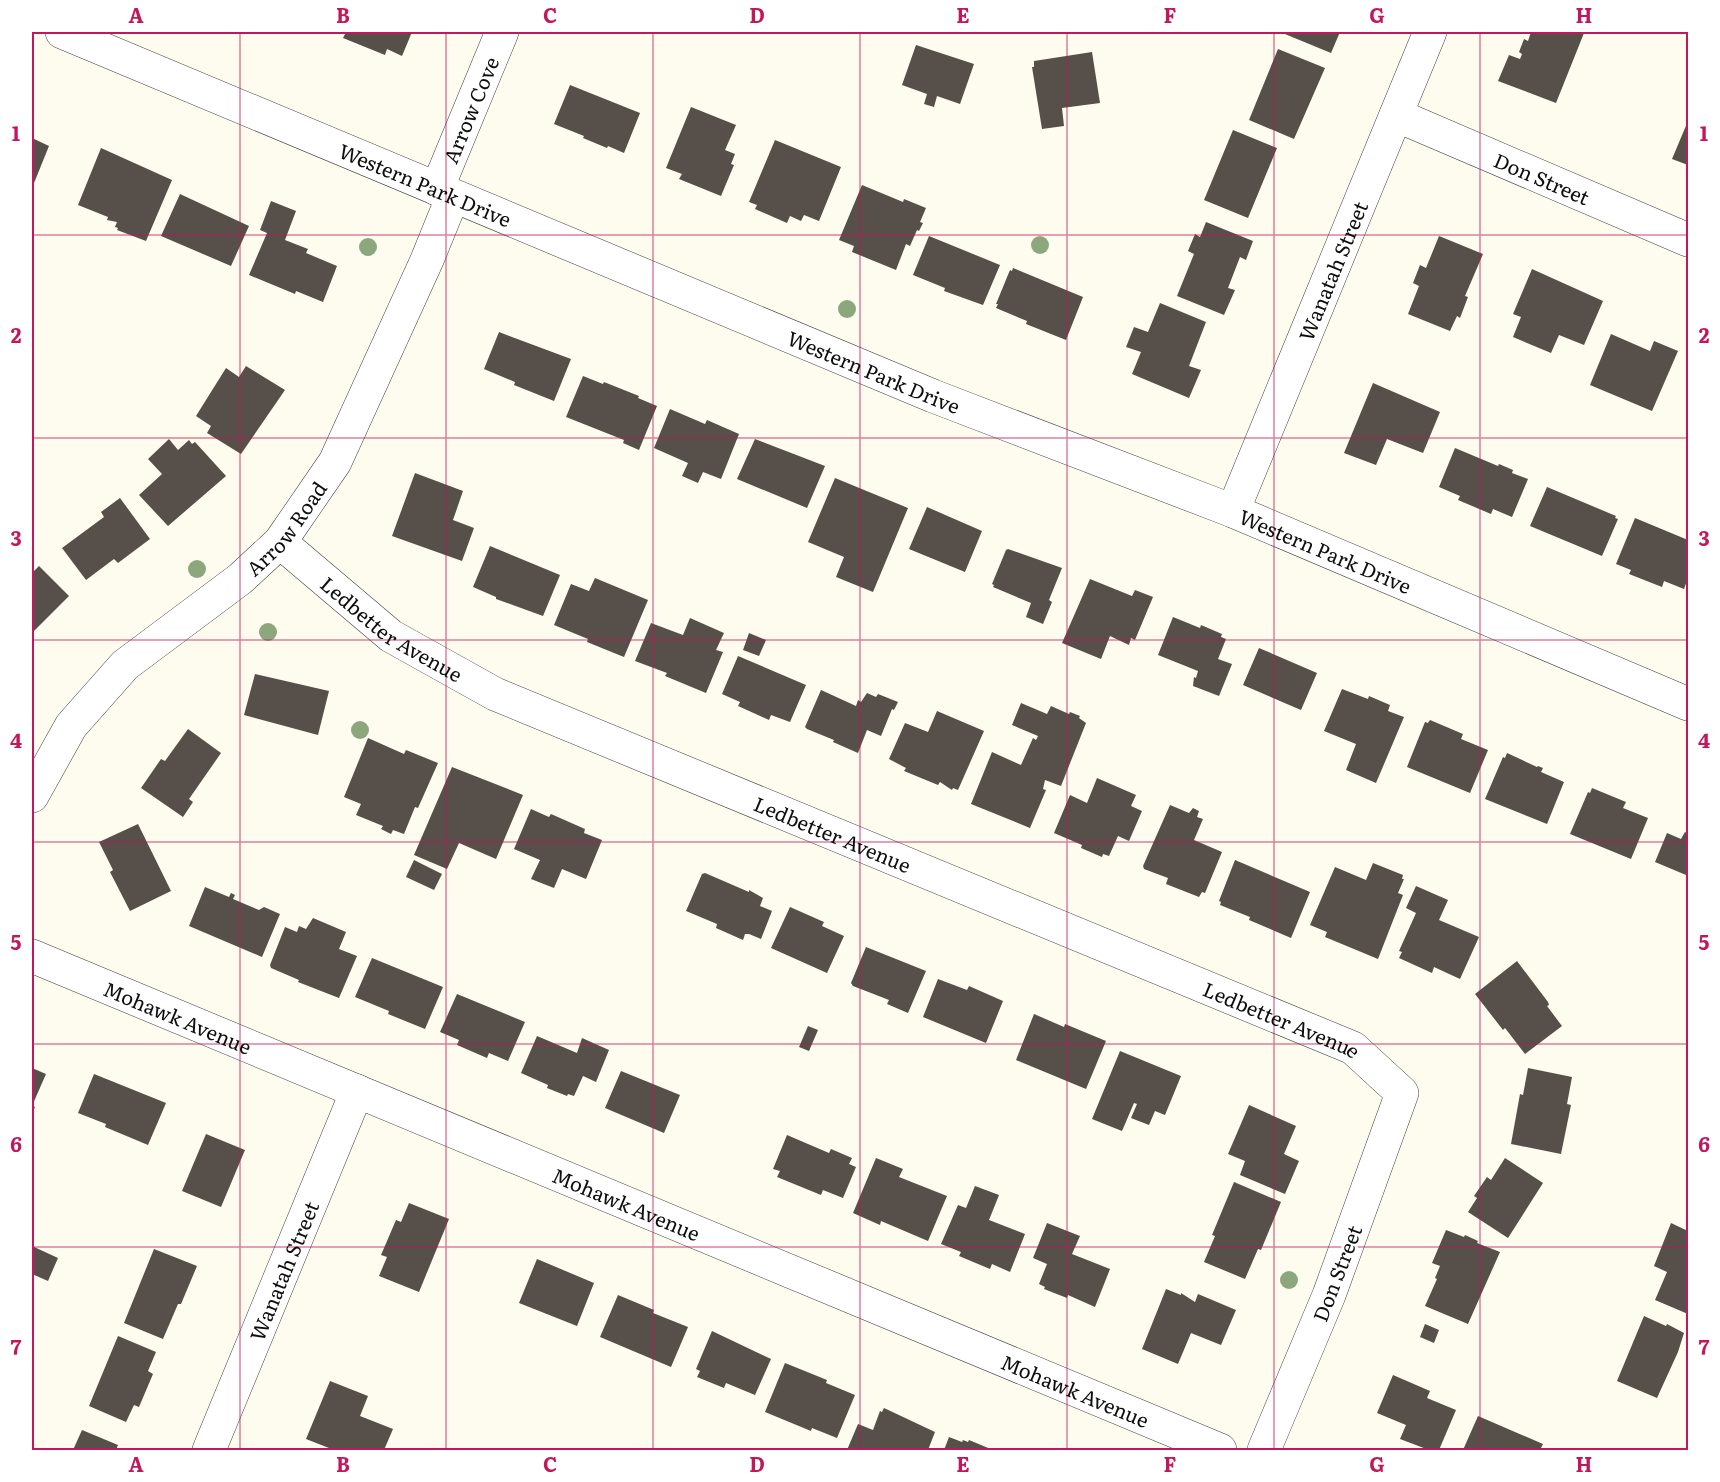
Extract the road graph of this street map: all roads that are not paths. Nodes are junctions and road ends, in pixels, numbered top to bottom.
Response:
1 (62, 32) edge
2 (502, 32) edge
3 (1430, 32) edge
4 (1396, 115) junction
5 (445, 192) junction
6 (1689, 240) edge
7 (1233, 510) junction
8 (280, 542) junction
9 (1689, 704) edge
10 (32, 796) edge
11 (32, 956) edge
12 (357, 1091) junction
13 (1402, 1093) joint
14 (209, 1450) edge
15 (1220, 1450) edge
16 (1264, 1450) edge

1 - 5 street, Western Park Drive
2 - 5 street, Arrow Cove
3 - 4 street, Wanatah Street
4 - 6 street, Don Street
4 - 7 street, Wanatah Street
5 - 7 street, Western Park Drive
5 - 8 street, Arrow Road
7 - 9 street, Western Park Drive
8 - 10 street, Arrow Road
8 - 13 street, Ledbetter Avenue
11 - 12 street, Mohawk Avenue
12 - 14 street, Wanatah Street
12 - 15 street, Mohawk Avenue
13 - 16 street, Don Street

